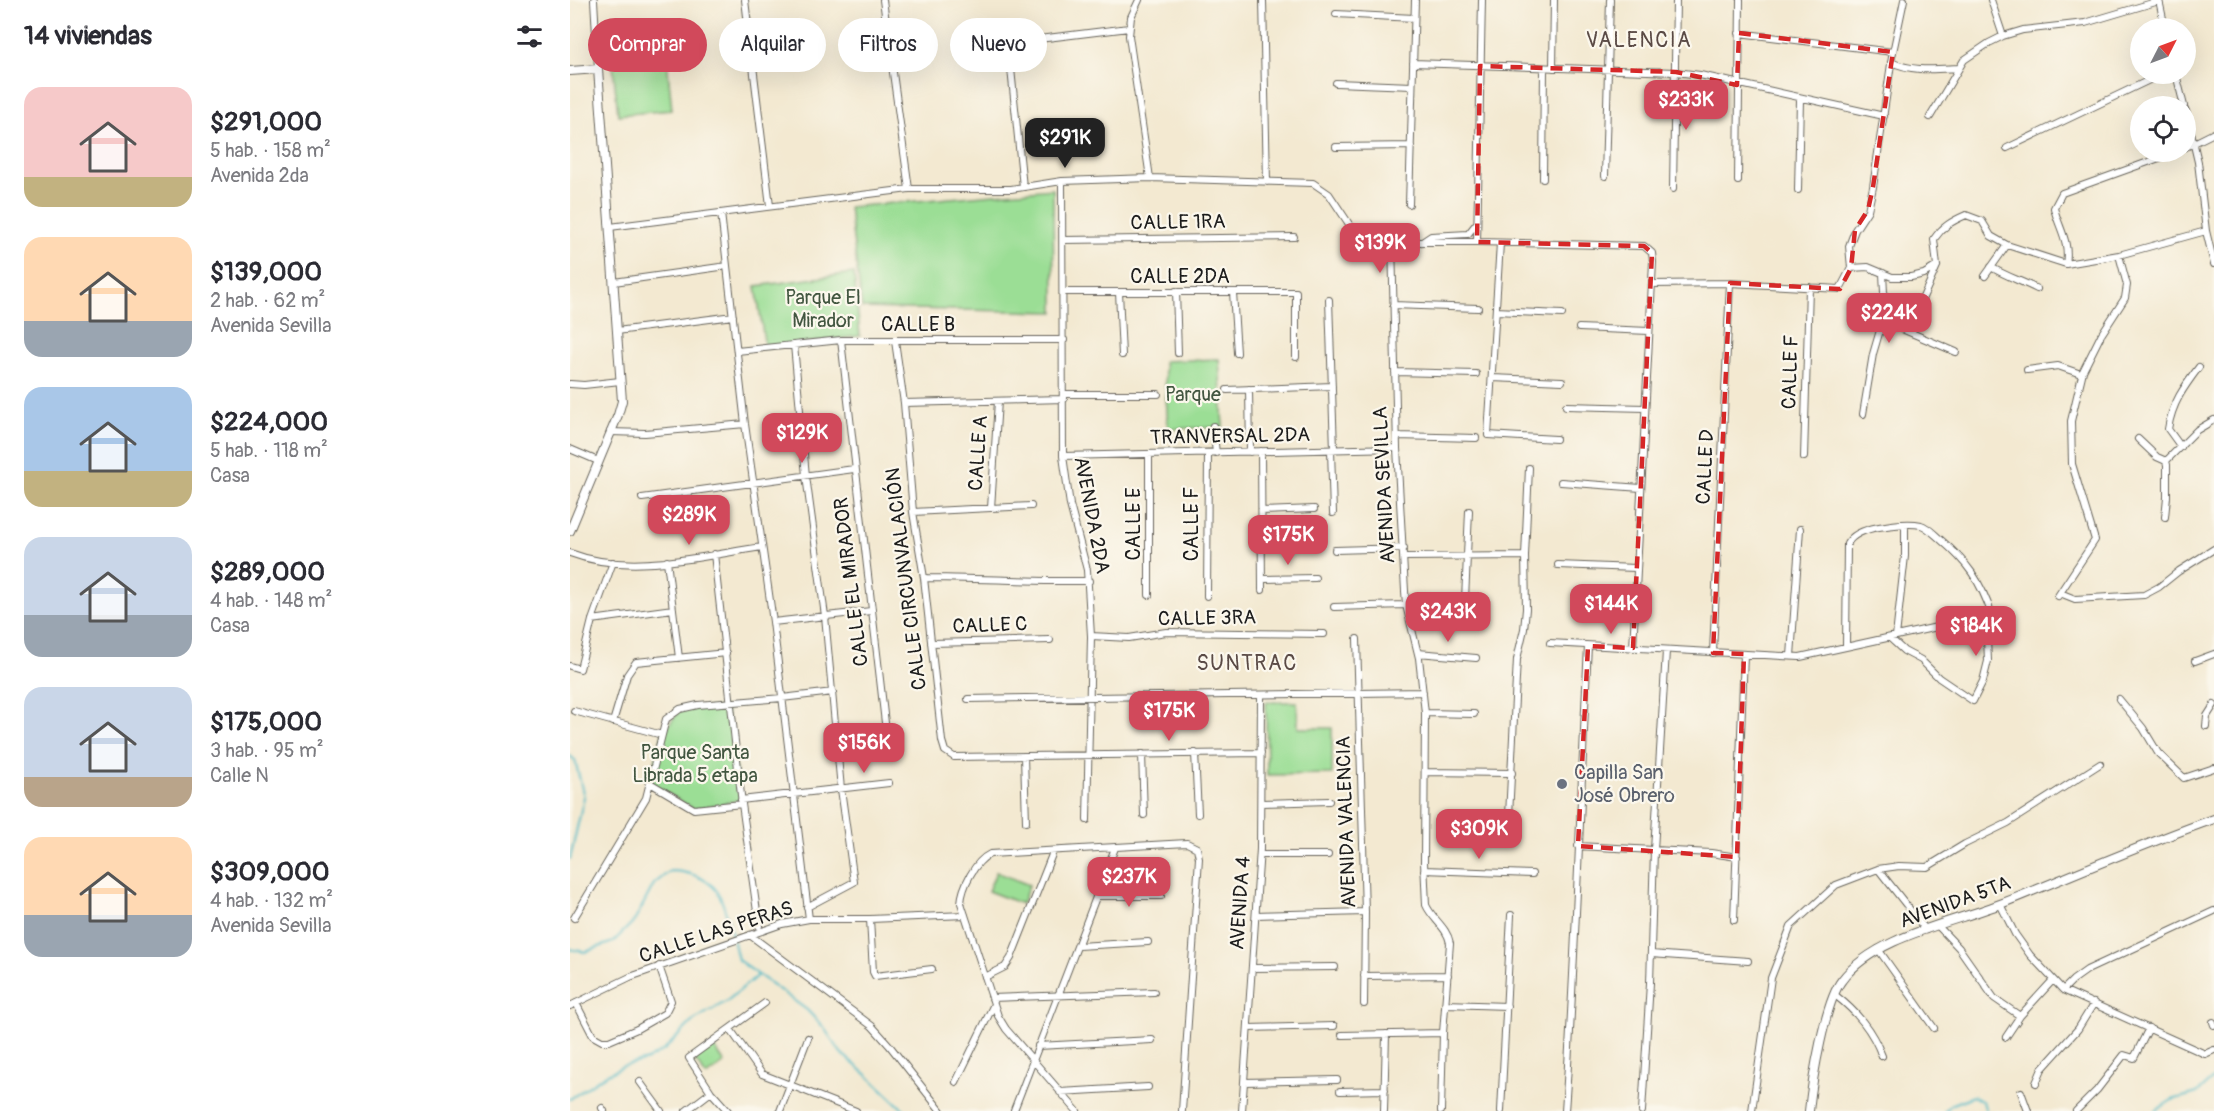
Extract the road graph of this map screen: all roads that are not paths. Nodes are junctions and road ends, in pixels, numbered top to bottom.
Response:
1 (594, 0) edge
2 (745, 0) edge
3 (883, 0) edge
4 (1139, 0) edge
5 (1263, 0) edge
6 (1415, 0) edge
7 (1482, 0) edge
8 (1554, 0) edge
9 (1610, 0) edge
10 (1676, 0) edge
11 (1740, 0) edge
12 (1904, 0) edge
13 (1991, 0) edge
14 (2159, 1) edge
15 (1336, 14) dead end
16 (595, 18) edge
17 (1414, 18) junction
18 (2163, 18) edge
19 (1129, 28) junction
20 (1739, 33) junction
21 (2003, 36) junction
22 (1893, 52) junction
23 (1891, 62) junction
24 (1413, 63) junction
25 (1480, 66) junction
26 (1544, 68) junction
27 (1553, 68) junction
28 (1958, 68) junction
29 (588, 70) edge
30 (1608, 70) junction
31 (570, 71) edge
32 (598, 72) edge
33 (1676, 72) junction
34 (1336, 83) dead end
35 (2141, 84) edge
36 (1737, 85) junction
37 (1413, 86) junction
38 (1800, 99) junction
39 (1884, 116) junction
40 (1930, 117) dead end
41 (2214, 132) edge
42 (2196, 142) edge
43 (1411, 146) junction
44 (1336, 147) dead end
45 (2007, 148) dead end
46 (2196, 152) edge
47 (2148, 162) edge
48 (1605, 176) dead end
49 (1150, 178) junction
50 (1543, 179) dead end
51 (1062, 181) junction
52 (1738, 181) dead end
53 (1267, 182) junction
54 (1023, 187) junction
55 (909, 189) junction
56 (1673, 189) dead end
57 (1798, 190) dead end
58 (1409, 204) dead end
59 (770, 206) junction
60 (720, 213) junction
61 (1477, 220) junction
62 (610, 227) junction
63 (2206, 231) junction
64 (1294, 237) dead end
65 (1063, 240) junction
66 (1392, 242) junction
67 (1422, 242) junction
68 (1477, 242) junction
69 (1500, 243) junction
70 (2007, 245) junction
71 (2120, 255) junction
72 (2067, 264) junction
73 (2214, 264) edge
74 (727, 266) junction
75 (1937, 266) junction
76 (1991, 267) junction
77 (1851, 268) junction
78 (1883, 273) junction
79 (1985, 276) dead end
80 (614, 282) junction
81 (1652, 284) junction
82 (1730, 284) junction
83 (1809, 287) junction
84 (2037, 289) dead end
85 (1176, 291) junction
86 (1064, 292) junction
87 (1119, 292) junction
88 (1233, 292) junction
89 (1329, 300) dead end
90 (1393, 305) junction
91 (1478, 308) dead end
92 (1496, 311) junction
93 (1562, 314) dead end
94 (733, 316) junction
95 (1882, 325) junction
96 (1579, 328) dead end
97 (617, 331) junction
98 (1649, 331) junction
99 (1908, 331) junction
100 (841, 340) junction
101 (1064, 340) junction
102 (895, 341) junction
103 (794, 345) junction
104 (737, 351) junction
105 (1956, 352) dead end
106 (1178, 353) dead end
107 (1237, 353) dead end
108 (1122, 355) dead end
109 (1296, 357) dead end
110 (2199, 367) dead end
111 (2027, 370) dead end
112 (1395, 372) junction
113 (1476, 374) dead end
114 (2082, 374) junction
115 (1492, 378) junction
116 (620, 381) junction
117 (1562, 381) dead end
118 (571, 386) edge
119 (1332, 386) junction
120 (1248, 389) junction
121 (1227, 390) dead end
122 (1158, 394) dead end
123 (1064, 397) junction
124 (998, 400) junction
125 (904, 403) junction
126 (1566, 406) dead end
127 (1645, 408) junction
128 (1863, 414) dead end
129 (2214, 420) edge
130 (745, 424) junction
131 (1213, 426) dead end
132 (610, 432) junction
133 (1397, 436) junction
134 (1476, 438) dead end
135 (1556, 439) dead end
136 (2138, 439) dead end
137 (2181, 447) junction
138 (1397, 448) junction
139 (570, 449) edge
140 (1332, 450) junction
141 (1250, 452) junction
142 (1261, 452) junction
143 (1208, 453) junction
144 (1216, 453) junction
145 (1149, 454) junction
146 (1063, 456) junction
147 (1804, 457) dead end
148 (598, 461) junction
149 (2166, 461) junction
150 (1529, 468) dead end
151 (854, 469) junction
152 (806, 476) junction
153 (1561, 482) dead end
154 (753, 483) junction
155 (1641, 488) junction
156 (642, 498) dead end
157 (1031, 506) dead end
158 (991, 508) junction
159 (1314, 509) dead end
160 (1262, 511) junction
161 (1469, 511) dead end
162 (913, 512) junction
163 (1333, 513) dead end
164 (2165, 517) dead end
165 (1905, 525) junction
166 (570, 528) edge
167 (1800, 529) dead end
168 (762, 547) junction
169 (1404, 548) junction
170 (2214, 549) edge
171 (1335, 550) dead end
172 (570, 553) edge
173 (714, 554) junction
174 (1525, 556) junction
175 (1404, 557) junction
176 (1468, 558) junction
177 (667, 561) junction
178 (614, 562) junction
179 (1558, 565) dead end
180 (1636, 568) junction
181 (924, 578) junction
182 (1315, 578) dead end
183 (1262, 579) junction
184 (1089, 581) junction
185 (1262, 590) dead end
186 (1149, 595) dead end
187 (1207, 596) dead end
188 (1406, 605) junction
189 (1334, 607) dead end
190 (673, 609) junction
191 (871, 611) junction
192 (825, 616) junction
193 (1986, 616) junction
194 (592, 620) junction
195 (773, 622) junction
196 (1464, 622) dead end
197 (1324, 634) dead end
198 (1091, 636) junction
199 (1893, 637) junction
200 (1357, 639) dead end
201 (1050, 640) dead end
202 (931, 643) junction
203 (1550, 643) dead end
204 (1588, 646) junction
205 (1846, 647) junction
206 (1633, 648) junction
207 (1666, 651) junction
208 (726, 653) junction
209 (1418, 653) junction
210 (1713, 653) junction
211 (1744, 654) junction
212 (2214, 654) edge
213 (1791, 656) junction
214 (679, 658) junction
215 (1476, 658) dead end
216 (2195, 661) dead end
217 (570, 666) edge
218 (833, 692) junction
219 (1423, 693) junction
220 (1359, 694) junction
221 (1261, 696) junction
222 (1091, 697) junction
223 (782, 698) junction
224 (968, 699) dead end
225 (2119, 699) dead end
226 (730, 702) junction
227 (2214, 705) edge
228 (574, 711) dead end
229 (1425, 713) junction
230 (1474, 714) dead end
231 (613, 722) junction
232 (2206, 726) dead end
233 (662, 735) junction
234 (888, 749) dead end
235 (1195, 753) junction
236 (1261, 753) junction
237 (1089, 754) junction
238 (1142, 754) junction
239 (1024, 756) junction
240 (2100, 764) dead end
241 (2214, 768) edge
242 (1425, 772) junction
243 (1512, 773) junction
244 (650, 783) junction
245 (889, 783) dead end
246 (842, 789) junction
247 (795, 793) junction
248 (1329, 801) dead end
249 (741, 802) junction
250 (1261, 803) junction
251 (1198, 814) dead end
252 (1144, 815) dead end
253 (2214, 819) edge
254 (1087, 820) dead end
255 (1026, 822) dead end
256 (1508, 835) dead end
257 (1578, 846) junction
258 (1116, 848) junction
259 (1654, 850) junction
260 (1053, 852) junction
261 (1260, 855) junction
262 (1328, 855) dead end
263 (1737, 857) junction
264 (1878, 869) junction
265 (1424, 870) junction
266 (1532, 874) dead end
267 (1096, 896) junction
268 (1161, 896) dead end
269 (962, 903) junction
270 (2000, 904) junction
271 (807, 907) junction
272 (2214, 911) edge
273 (1365, 912) junction
274 (965, 915) junction
275 (1256, 915) junction
276 (1511, 915) dead end
277 (951, 916) junction
278 (574, 918) dead end
279 (809, 919) junction
280 (870, 919) junction
281 (1734, 920) dead end
282 (759, 926) dead end
283 (1938, 926) junction
284 (1926, 930) junction
285 (748, 936) junction
286 (1148, 942) dead end
287 (1078, 946) junction
288 (1878, 949) junction
289 (1651, 954) junction
290 (1748, 961) dead end
291 (659, 966) junction
292 (1335, 967) dead end
293 (1252, 968) junction
294 (932, 969) dead end
295 (1448, 975) junction
296 (1364, 976) junction
297 (985, 977) junction
298 (2053, 980) junction
299 (2063, 990) junction
300 (1154, 992) dead end
301 (1059, 995) junction
302 (1835, 995) junction
303 (993, 1001) junction
304 (765, 1003) dead end
305 (2094, 1003) junction
306 (573, 1004) edge
307 (1364, 1004) dead end
308 (1446, 1004) junction
309 (1508, 1006) junction
310 (2020, 1016) junction
311 (1334, 1026) dead end
312 (1248, 1028) junction
313 (1934, 1028) dead end
314 (2149, 1028) junction
315 (730, 1029) junction
316 (1443, 1033) junction
317 (1386, 1034) junction
318 (1342, 1035) dead end
319 (2006, 1037) dead end
320 (808, 1038) dead end
321 (1152, 1040) dead end
322 (1038, 1046) junction
323 (2214, 1050) edge
324 (1882, 1056) dead end
325 (1033, 1061) junction
326 (1337, 1080) dead end
327 (640, 1082) dead end
328 (956, 1082) dead end
329 (1244, 1082) junction
330 (2036, 1083) dead end
331 (790, 1085) junction
332 (1148, 1087) dead end
333 (1385, 1090) junction
334 (1340, 1091) dead end
335 (711, 1092) junction
336 (1060, 1092) junction
337 (2021, 1092) dead end
338 (1071, 1108) edge
339 (852, 1110) edge
340 (1014, 1110) edge
341 (661, 1111) edge
342 (686, 1111) edge
343 (728, 1111) edge
344 (780, 1111) edge
345 (941, 1111) edge
346 (1077, 1111) edge
347 (1182, 1111) edge
348 (1242, 1111) edge
349 (1384, 1111) edge
350 (1441, 1111) edge
351 (1501, 1111) edge
352 (1565, 1111) edge
353 (1641, 1111) edge
354 (1752, 1111) edge
355 (1809, 1111) edge
356 (2028, 1111) edge
357 (2076, 1111) edge

1 - 16 street
2 - 59 street
3 - 55 street
4 - 19 street
5 - 53 street
6 - 17 street
7 - 25 street
8 - 27 street
9 - 30 street
10 - 33 street
11 - 20 street
12 - 22 street
13 - 21 street
14 - 18 street
14 - 21 street
15 - 17 street
17 - 24 street
19 - 49 street
19 - 54 street
20 - 22 street
20 - 36 street
21 - 28 street
22 - 23 street
23 - 28 street
23 - 39 street
24 - 25 street
24 - 37 street
25 - 26 street
25 - 61 street
26 - 27 street
26 - 50 street
27 - 30 street
28 - 40 street
29 - 31 street
30 - 33 street
30 - 48 street
32 - 62 street
33 - 36 street
33 - 56 street
34 - 37 street
35 - 45 street
36 - 38 street
36 - 52 street
37 - 43 street
38 - 39 street
38 - 57 street
39 - 77 street
41 - 42 street
43 - 44 street
43 - 58 street
46 - 63 street
47 - 72 street
49 - 51 street
49 - 53 street
51 - 54 street
51 - 65 street, AVENIDA 2DA
53 - 66 street
54 - 55 street
55 - 59 street
59 - 60 street
60 - 62 street
60 - 74 street
61 - 67 street
61 - 68 street
62 - 80 street
63 - 71 street
63 - 73 street
64 - 65 street, CALLE 1RA
65 - 86 street, AVENIDA 2DA
66 - 67 street
66 - 90 street, AVENIDA SEVILLA
67 - 68 street
68 - 69 street
69 - 81 street
69 - 92 street
70 - 72 street
70 - 75 street
70 - 76 street
71 - 72 street
71 - 114 street
74 - 80 street
74 - 94 street
75 - 78 street
75 - 99 street
76 - 79 street
76 - 84 street
77 - 78 street
77 - 83 street
78 - 95 street
80 - 97 street
81 - 82 street
81 - 98 street
82 - 83 street
82 - 210 street, CALLE D
83 - 147 street, CALLE F
85 - 87 street, CALLE 2DA
85 - 88 street, CALLE 2DA
85 - 106 street
86 - 87 street, CALLE 2DA
86 - 101 street, AVENIDA 2DA
87 - 108 street
88 - 107 street
88 - 109 street, CALLE 2DA
89 - 119 street
90 - 91 street
90 - 112 street, AVENIDA SEVILLA
92 - 93 street
92 - 115 street
94 - 97 street
94 - 104 street
95 - 99 street
95 - 128 street
96 - 98 street
97 - 116 street
98 - 127 street
99 - 105 street
100 - 102 street, CALLE B
100 - 103 street, CALLE B
100 - 151 street, CALLE EL MIRADOR
101 - 102 street, CALLE B
101 - 123 street, AVENIDA 2DA
102 - 125 street, CALLE CIRCUNVALACIÓN
103 - 104 street, CALLE B
103 - 152 street
104 - 130 street
110 - 137 street
111 - 114 street
112 - 113 street
112 - 133 street, AVENIDA SEVILLA
114 - 170 street
115 - 117 street
115 - 135 street
116 - 118 street
116 - 132 street
119 - 120 street
119 - 140 street
120 - 121 street
120 - 141 street
122 - 123 street
123 - 124 street
123 - 146 street, AVENIDA 2DA
124 - 125 street
124 - 158 street, CALLE A
125 - 162 street, CALLE CIRCUNVALACIÓN
126 - 127 street
127 - 155 street
129 - 137 street
130 - 132 street
130 - 154 street
131 - 144 street
132 - 148 street
133 - 134 street
133 - 138 street, AVENIDA SEVILLA
136 - 149 street
137 - 149 street
138 - 140 street, TRANVERSAL 2DA
138 - 169 street, AVENIDA SEVILLA
139 - 148 street
140 - 142 street, TRANVERSAL 2DA
140 - 163 street
141 - 142 street, TRANVERSAL 2DA
141 - 144 street, TRANVERSAL 2DA
142 - 160 street
143 - 144 street, TRANVERSAL 2DA
143 - 145 street, TRANVERSAL 2DA
143 - 187 street, CALLE F
145 - 146 street, TRANVERSAL 2DA
145 - 186 street, CALLE E
146 - 184 street, AVENIDA 2DA
148 - 166 street
149 - 164 street
150 - 174 street
151 - 152 street
151 - 191 street, CALLE EL MIRADOR
152 - 154 street
152 - 192 street
153 - 155 street
154 - 156 street
154 - 168 street
155 - 180 street
157 - 158 street
158 - 162 street
159 - 160 street
160 - 183 street
161 - 176 street
162 - 181 street, CALLE CIRCUNVALACIÓN
165 - 193 street
165 - 199 street
165 - 205 street
167 - 213 street
168 - 173 street
168 - 195 street
169 - 171 street
169 - 175 street, AVENIDA SEVILLA
172 - 178 street
173 - 177 street
173 - 208 street
174 - 176 street
174 - 243 street
175 - 176 street
175 - 188 street, AVENIDA SEVILLA
176 - 196 street
177 - 178 street
177 - 190 street
178 - 194 street
179 - 180 street
180 - 206 street
181 - 184 street
181 - 202 street, CALLE CIRCUNVALACIÓN
182 - 183 street
183 - 185 street
184 - 198 street, AVENIDA 2DA
188 - 189 street
188 - 209 street, AVENIDA SEVILLA
190 - 194 street
190 - 214 street
191 - 192 street
191 - 234 street, CALLE EL MIRADOR
192 - 195 street
192 - 218 street
193 - 199 street
193 - 199 street
194 - 217 street
195 - 223 street
197 - 198 street, CALLE 3RA
198 - 222 street, AVENIDA 2DA
199 - 205 street
200 - 220 street, AVENIDA VALENCIA
201 - 202 street, CALLE C
202 - 239 street, CALLE CIRCUNVALACIÓN
203 - 204 street
204 - 206 street
204 - 257 street
205 - 213 street
206 - 207 street
207 - 210 street
207 - 259 street
208 - 214 street
208 - 226 street
209 - 215 street
209 - 219 street, AVENIDA SEVILLA
210 - 211 street
211 - 213 street
211 - 263 street
212 - 216 street
214 - 231 street
218 - 223 street
218 - 246 street
219 - 220 street
219 - 229 street, AVENIDA SEVILLA
220 - 221 street
220 - 273 street, AVENIDA VALENCIA
221 - 222 street
221 - 236 street, AVENIDA 4
222 - 224 street
222 - 237 street, AVENIDA 2DA
223 - 226 street
223 - 247 street
225 - 241 street
226 - 233 street
226 - 249 street
227 - 232 street
228 - 231 street
229 - 230 street
229 - 242 street, AVENIDA SEVILLA
231 - 233 street
233 - 244 street
235 - 236 street
235 - 238 street
235 - 251 street
236 - 250 street, AVENIDA 4
237 - 238 street
237 - 239 street
237 - 254 street, AVENIDA 2DA
238 - 252 street
239 - 255 street
240 - 264 street
242 - 243 street
242 - 265 street, AVENIDA SEVILLA
243 - 256 street
244 - 249 street
244 - 278 street
245 - 246 street
246 - 247 street
246 - 271 street
247 - 249 street
247 - 271 street
248 - 250 street
249 - 282 street
250 - 261 street, AVENIDA 4
253 - 270 street, AVENIDA 5TA
257 - 259 street
257 - 352 street
258 - 260 street
258 - 267 street
258 - 347 street
259 - 263 street
259 - 289 street
260 - 269 street
260 - 297 street
261 - 262 street
261 - 275 street, AVENIDA 4
263 - 281 street
264 - 284 street
264 - 354 street
265 - 266 street
265 - 295 street, AVENIDA SEVILLA
267 - 268 street
267 - 287 street
269 - 274 street
269 - 277 street
270 - 283 street, AVENIDA 5TA
270 - 298 street
271 - 279 street
272 - 299 street
273 - 275 street
273 - 296 street, AVENIDA VALENCIA
274 - 277 street, CALLE LAS PERAS
274 - 297 street
275 - 293 street, AVENIDA 4
276 - 309 street
277 - 280 street, CALLE LAS PERAS
279 - 280 street, CALLE LAS PERAS
279 - 285 street, CALLE LAS PERAS
280 - 294 street
283 - 284 street, AVENIDA 5TA
283 - 310 street
284 - 288 street, AVENIDA 5TA
285 - 291 street, CALLE LAS PERAS
285 - 345 street
286 - 287 street
287 - 301 street
288 - 302 street, AVENIDA 5TA
288 - 313 street
289 - 290 street
289 - 353 street
291 - 306 street, CALLE LAS PERAS
291 - 306 street
292 - 293 street
293 - 312 street, AVENIDA 4
295 - 296 street
295 - 308 street, AVENIDA SEVILLA
296 - 307 street, AVENIDA VALENCIA
297 - 303 street
298 - 299 street
298 - 310 street
299 - 305 street
300 - 301 street
301 - 303 street
301 - 322 street
302 - 324 street
302 - 355 street, AVENIDA 5TA
303 - 325 street
303 - 328 street
304 - 315 street
305 - 314 street
305 - 330 street
308 - 309 street
308 - 316 street, AVENIDA SEVILLA
309 - 351 street
310 - 319 street
311 - 312 street
312 - 329 street, AVENIDA 4
314 - 323 street
314 - 357 street
315 - 331 street
315 - 335 street
316 - 317 street
316 - 350 street, AVENIDA SEVILLA
317 - 318 street
317 - 333 street
320 - 331 street
321 - 322 street
322 - 325 street
325 - 336 street
325 - 340 street
326 - 329 street
327 - 341 street
329 - 348 street, AVENIDA 4
331 - 339 street
331 - 344 street
332 - 336 street
333 - 334 street
333 - 349 street
335 - 342 street
335 - 343 street
336 - 338 street
337 - 356 street
338 - 346 street

